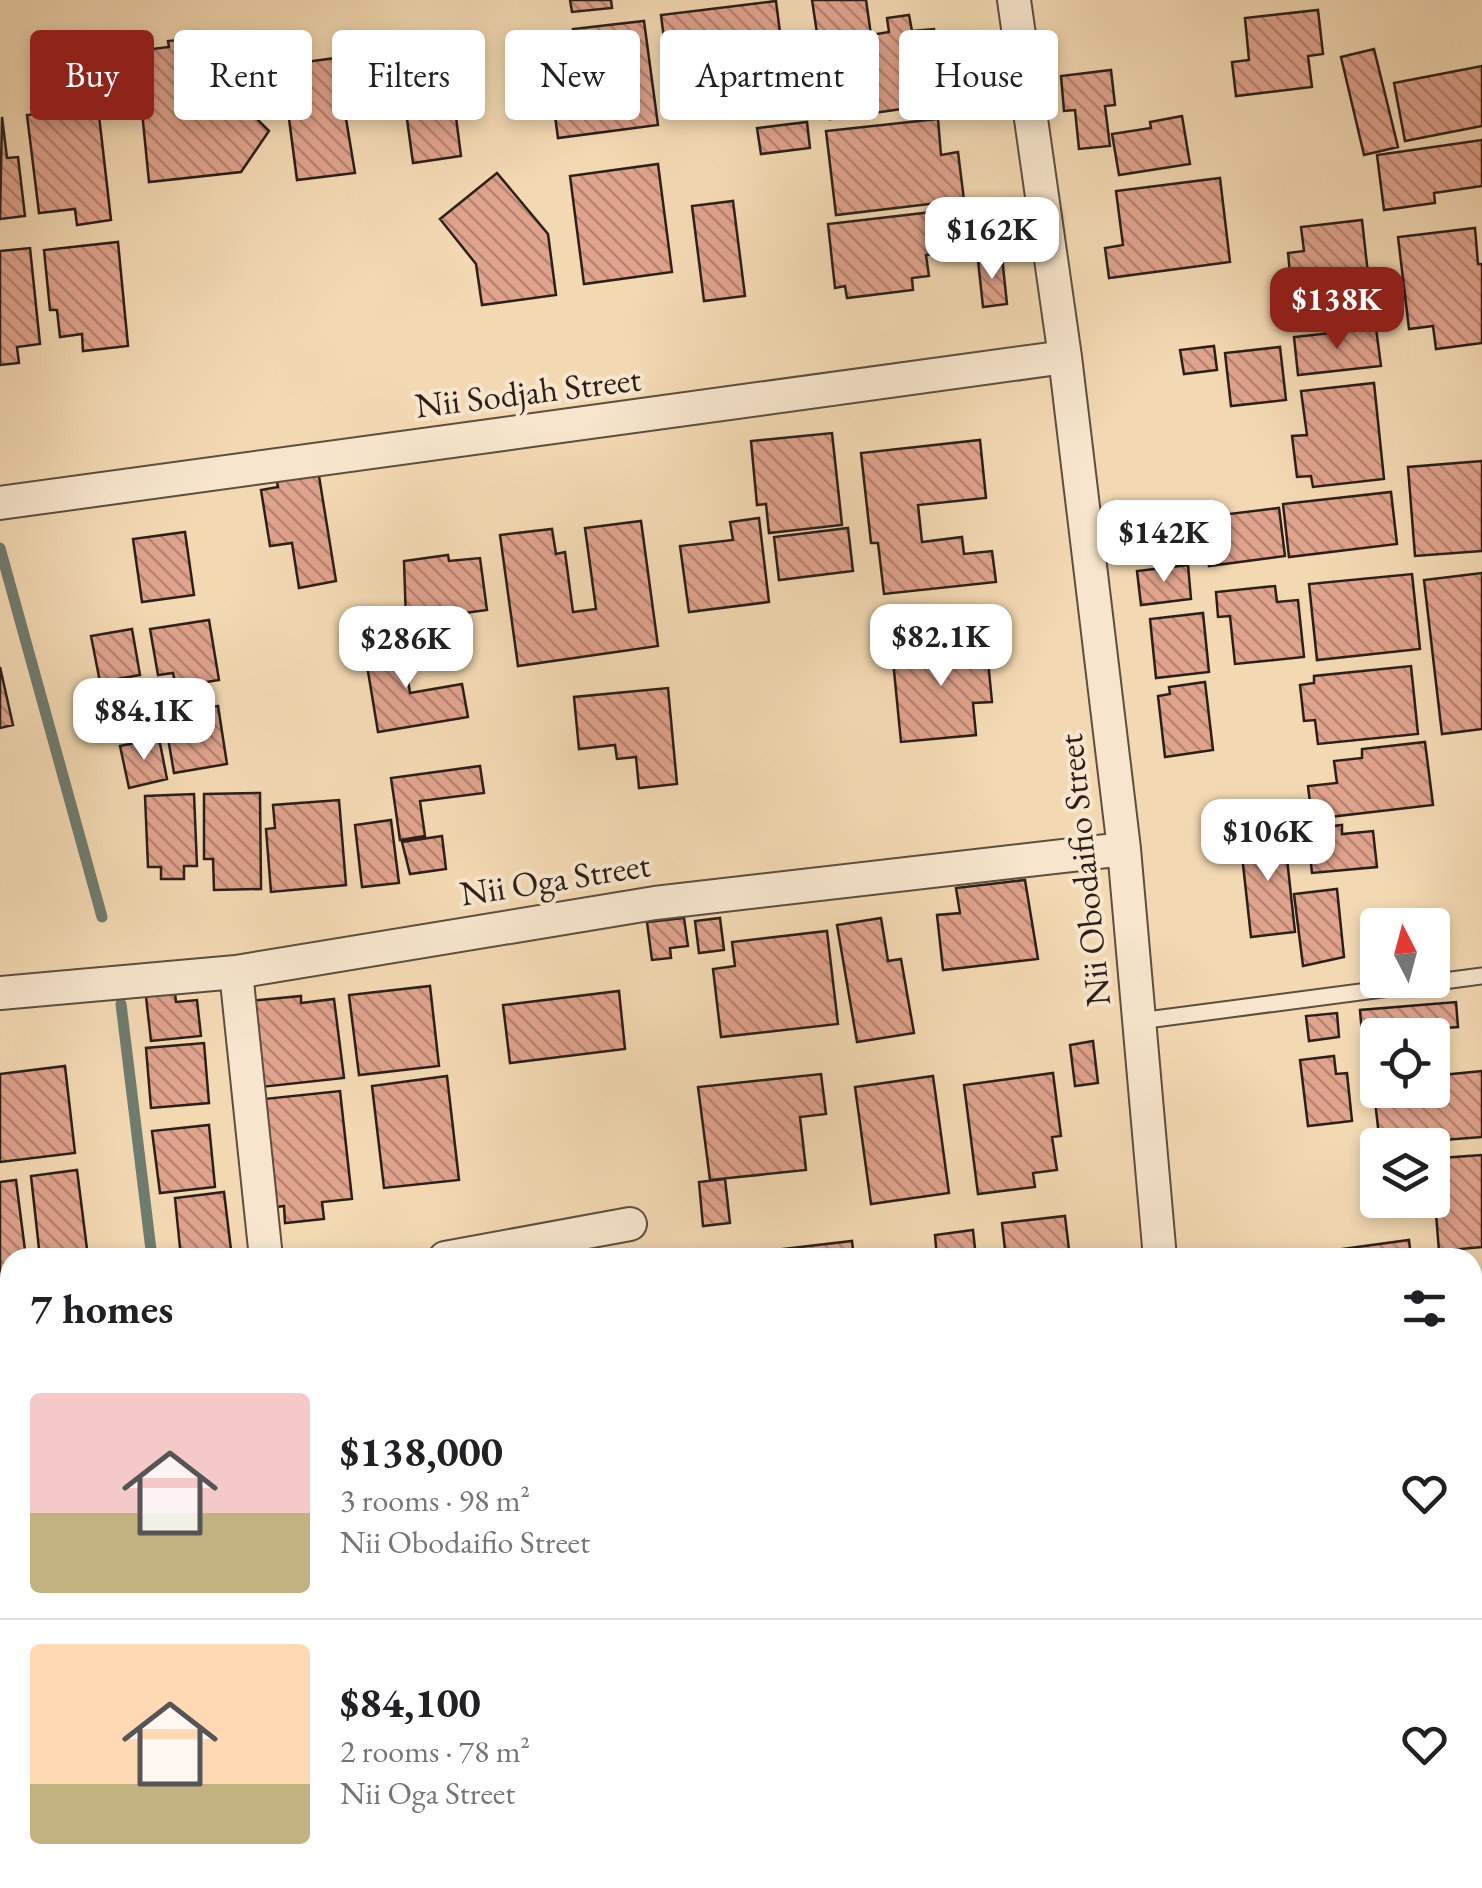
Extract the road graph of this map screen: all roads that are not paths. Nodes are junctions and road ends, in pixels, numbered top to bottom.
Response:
1 (1014, 0) edge
2 (1064, 357) junction
3 (0, 503) edge
4 (1124, 849) junction
5 (236, 972) junction
6 (1482, 976) edge
7 (0, 993) edge
8 (1139, 1021) junction
9 (630, 1224) dead end
10 (265, 1248) edge
11 (499, 1248) edge
12 (1159, 1248) edge

1 - 2 street, Nii Obodaifio Street
2 - 3 street, Nii Sodjah Street
2 - 4 street, Nii Obodaifio Street
4 - 5 street, Nii Oga Street
4 - 8 street, Nii Obodaifio Street
5 - 7 street, Nii Oga Street
5 - 10 street
6 - 8 lane
8 - 12 street, Nii Obodaifio Street
9 - 11 street

